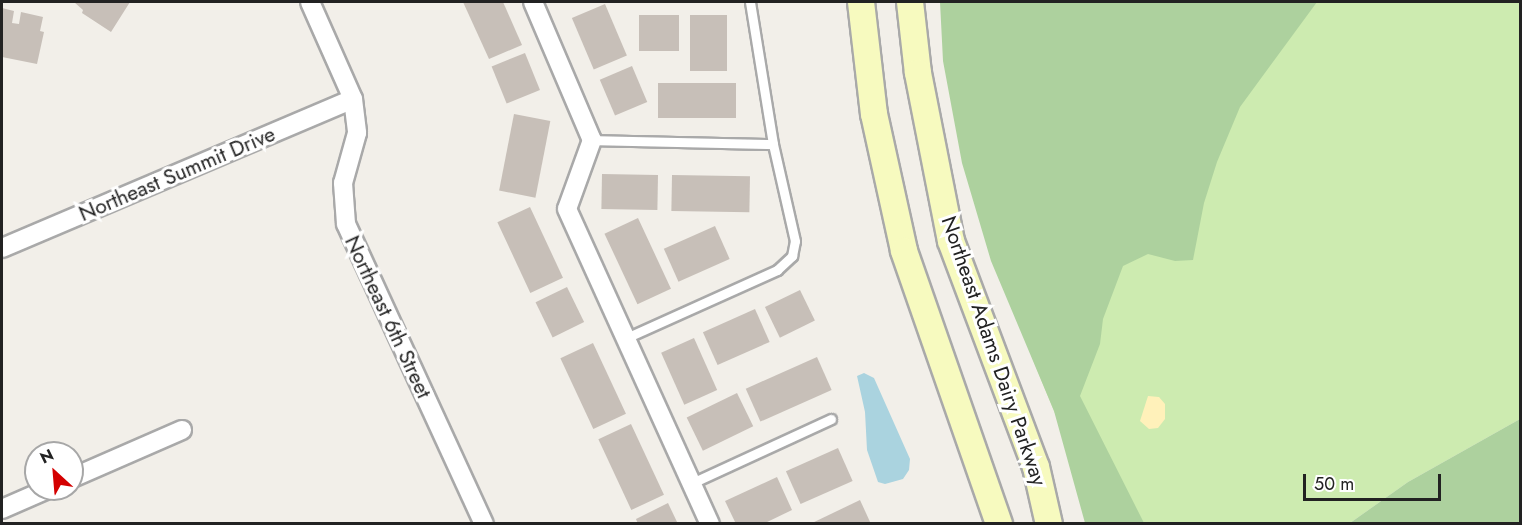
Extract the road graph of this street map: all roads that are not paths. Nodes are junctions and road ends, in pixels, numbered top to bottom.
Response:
1 (310, 2) edge
2 (533, 2) edge
3 (750, 2) edge
4 (861, 2) edge
5 (910, 2) edge
6 (353, 99) junction
7 (592, 140) junction
8 (773, 144) junction
9 (2, 248) edge
10 (626, 338) junction
11 (831, 419) dead end
12 (182, 430) dead end
13 (84, 473) edge
14 (692, 483) junction
15 (24, 499) edge
16 (2, 509) edge
17 (484, 524) edge
18 (710, 524) edge
19 (999, 524) edge
20 (1050, 524) edge

1 - 6 street, Northeast 6th Street
2 - 7 street
3 - 8 lane
4 - 19 main road
5 - 20 main road, Northeast Adams Dairy Parkway
6 - 9 street, Northeast Summit Drive
6 - 17 street, Northeast 6th Street
7 - 8 lane
7 - 10 street
8 - 10 lane
10 - 14 street
11 - 14 lane
12 - 13 street
14 - 18 street
15 - 16 street

